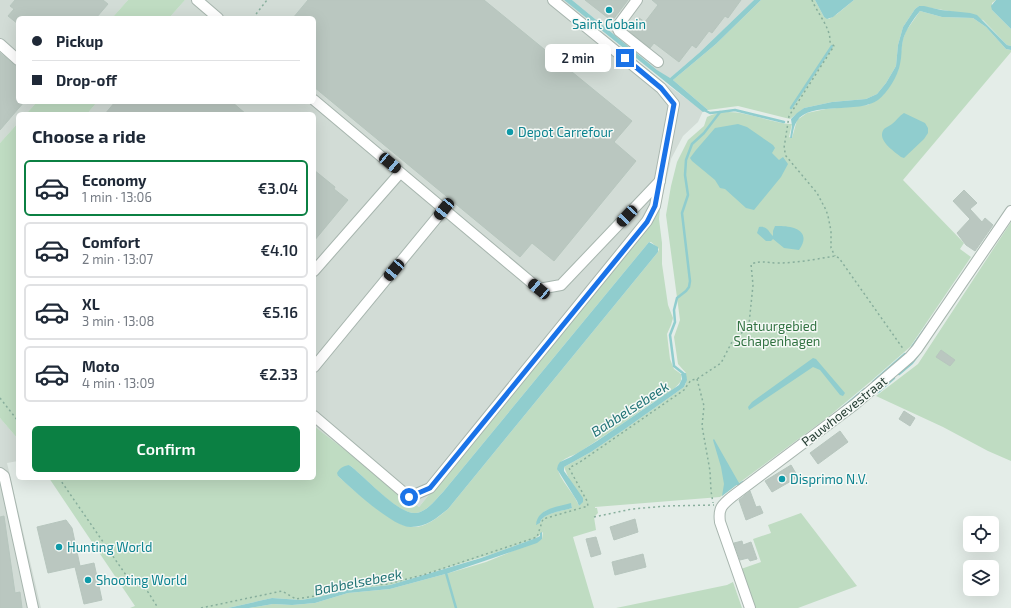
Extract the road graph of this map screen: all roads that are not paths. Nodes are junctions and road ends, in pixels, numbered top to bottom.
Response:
1 (198, 0) edge
2 (553, 0) edge
3 (637, 0) edge
4 (216, 16) edge
5 (0, 44) edge
6 (16, 58) edge
7 (658, 62) dead end
8 (316, 102) edge
9 (400, 172) junction
10 (660, 181) junction
11 (444, 209) junction
12 (1011, 211) edge
13 (316, 269) edge
14 (316, 365) edge
15 (316, 418) edge
16 (0, 473) edge
17 (33, 608) edge
18 (750, 608) edge

1 - 4 street
2 - 10 street
3 - 7 street
5 - 6 street
8 - 9 street
9 - 11 street
9 - 13 street
10 - 11 street
10 - 15 street
11 - 14 street
12 - 18 street, Pauwhoevestraat
16 - 17 street

